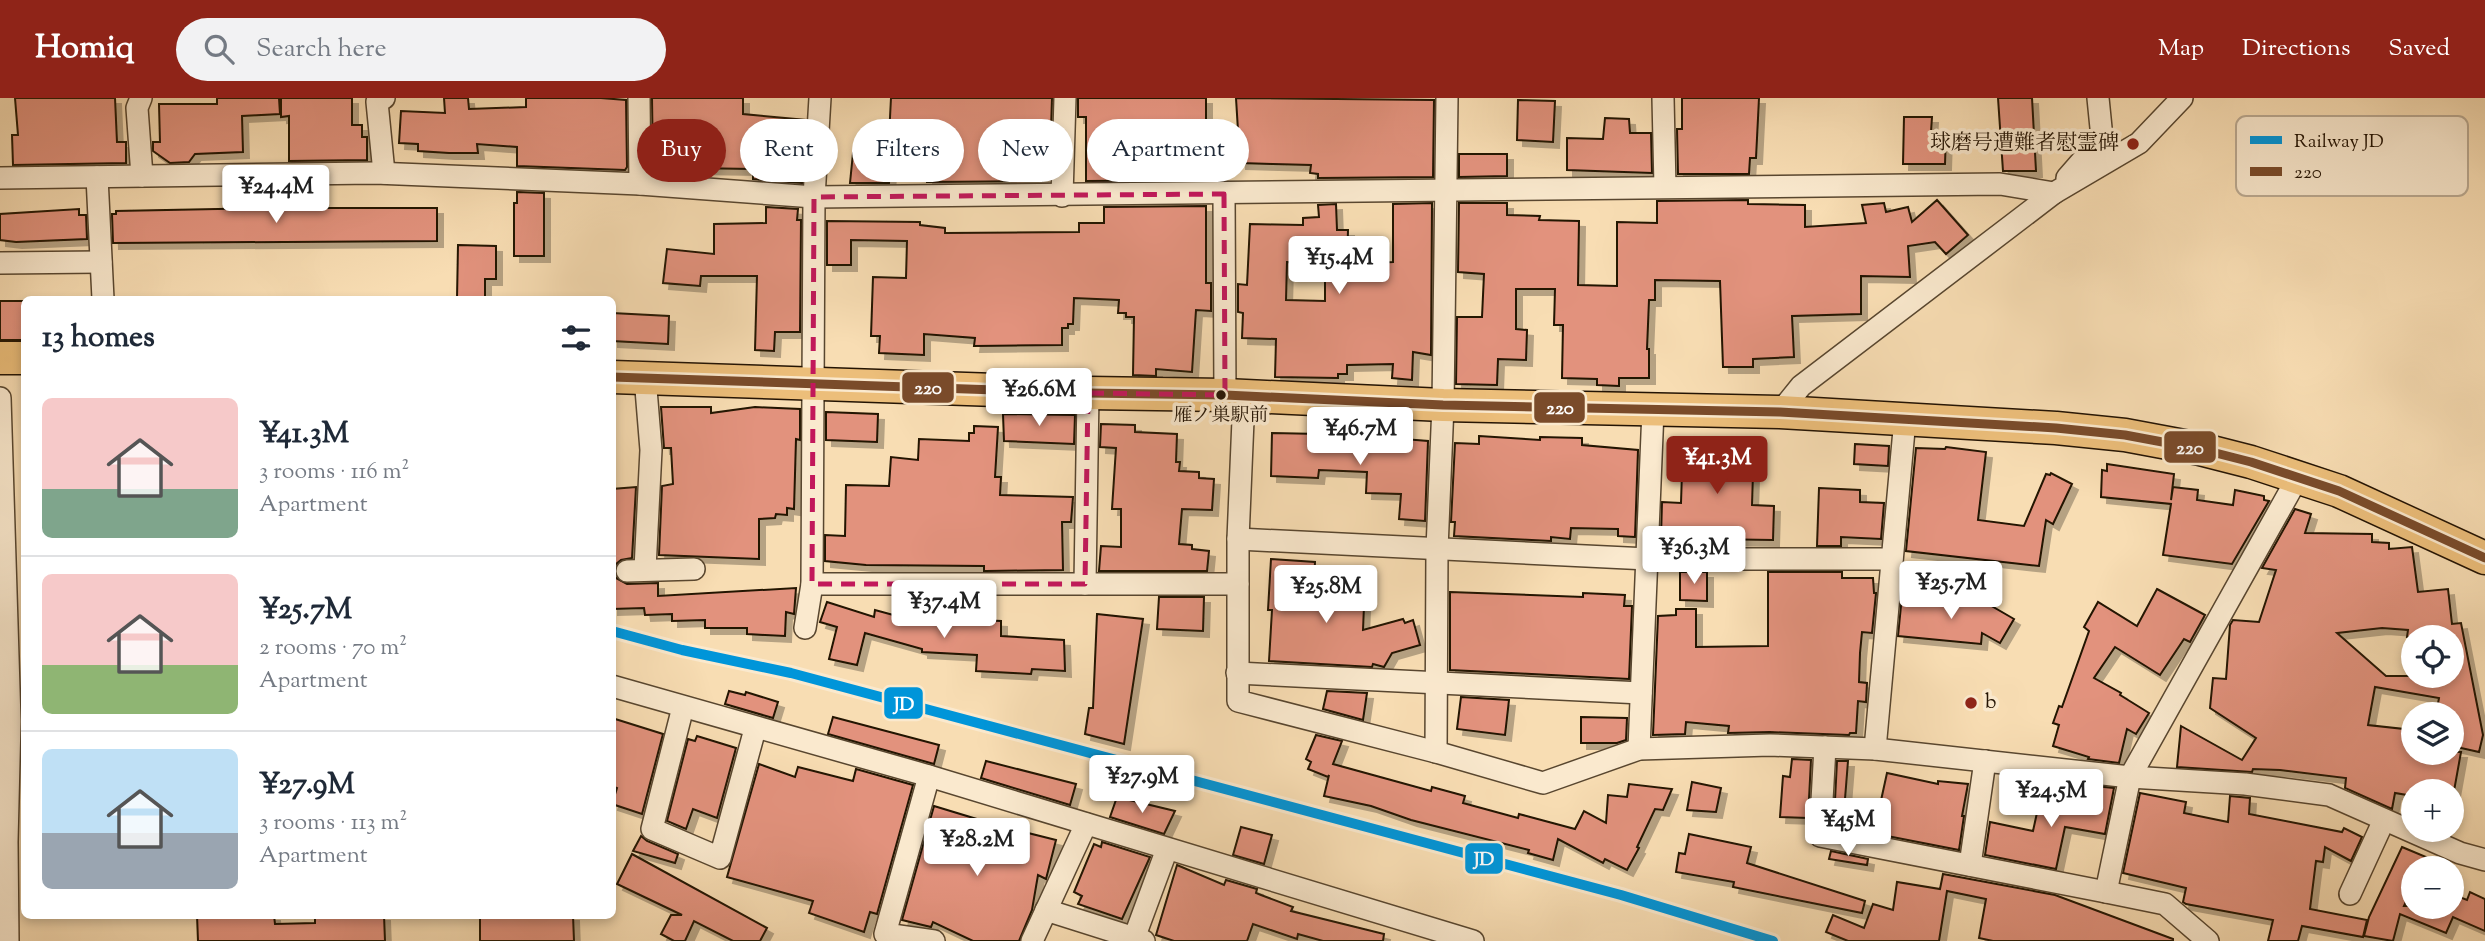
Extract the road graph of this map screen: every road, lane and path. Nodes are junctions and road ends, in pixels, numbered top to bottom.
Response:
1 (141, 98) edge
2 (384, 98) edge
3 (639, 98) edge
4 (820, 98) edge
5 (1065, 98) edge
6 (1447, 98) edge
7 (1663, 98) edge
8 (2098, 98) edge
9 (2182, 98) edge
10 (384, 173) junction
11 (142, 176) junction
12 (97, 177) junction
13 (0, 178) edge
14 (640, 184) junction
15 (1665, 187) junction
16 (1445, 188) junction
17 (2054, 193) junction
18 (1224, 194) junction
19 (1062, 195) junction
20 (814, 197) junction
21 (101, 261) junction
22 (0, 263) edge
23 (103, 296) edge
24 (0, 358) edge
25 (21, 358) edge
26 (616, 377) edge
27 (645, 377) junction
28 (811, 385) junction
29 (1088, 393) junction
30 (1234, 396) junction
31 (0, 398) edge
32 (1443, 405) junction
33 (1653, 410) junction
34 (1780, 412) junction
35 (1905, 419) junction
36 (2298, 477) junction
37 (1238, 538) junction
38 (1437, 548) junction
39 (2485, 558) edge
40 (1648, 559) junction
41 (1892, 559) junction
42 (10, 568) edge
43 (694, 569) dead end
44 (811, 584) junction
45 (1085, 584) junction
46 (1238, 584) junction
47 (805, 628) dead end
48 (1237, 673) junction
49 (1437, 683) junction
50 (616, 687) edge
51 (1641, 693) junction
52 (683, 707) junction
53 (12, 721) edge
54 (755, 729) junction
55 (1825, 747) junction
56 (1639, 749) junction
57 (1875, 749) junction
58 (1436, 752) junction
59 (1985, 761) junction
60 (929, 776) junction
61 (2130, 777) junction
62 (2384, 820) junction
63 (1086, 824) junction
64 (4, 843) edge
65 (1167, 849) junction
66 (2485, 860) edge
67 (1970, 865) junction
68 (2106, 892) junction
69 (2350, 894) dead end
70 (1046, 910) junction
71 (1137, 940) edge
72 (8, 941) edge
73 (934, 941) edge
74 (1032, 941) edge
75 (1473, 941) edge
76 (2208, 941) edge

1 - 11 street
2 - 10 street
3 - 14 street
4 - 20 street
5 - 19 street
6 - 16 street
7 - 15 street
8 - 17 street
9 - 17 street
10 - 11 street
10 - 14 street
11 - 12 street
12 - 13 street
12 - 21 street
14 - 20 street
15 - 16 street
15 - 17 street
16 - 18 street
16 - 32 street
17 - 34 street
18 - 19 street
18 - 30 street
19 - 20 street
20 - 28 street
21 - 22 street
21 - 23 street
24 - 25 main road
26 - 27 main road
27 - 28 main road
27 - 43 street
28 - 29 main road
28 - 44 street
29 - 30 main road
29 - 45 street
30 - 32 main road
30 - 37 street
31 - 42 street
32 - 33 main road
32 - 38 street
33 - 34 main road
33 - 40 street
34 - 35 main road
35 - 36 main road
35 - 41 street
36 - 39 main road
36 - 61 street
37 - 38 street
37 - 46 street
38 - 40 street
38 - 49 street
40 - 41 street
40 - 51 street
41 - 57 street
42 - 53 street
44 - 45 street
44 - 47 street
45 - 46 street
46 - 48 street
48 - 49 street
48 - 58 street
49 - 51 street
49 - 58 street
50 - 52 street
51 - 56 street
52 - 54 street
52 - 54 street
53 - 64 street
54 - 60 street
55 - 56 street
55 - 57 street
55 - 67 street
56 - 58 street
57 - 59 street
59 - 61 street
59 - 67 street
60 - 63 street
60 - 73 street
61 - 62 street
61 - 68 street
62 - 66 street
62 - 69 street
63 - 65 street
63 - 70 street
64 - 72 street
65 - 71 street
65 - 75 street
67 - 68 street
68 - 76 street
70 - 71 street
70 - 74 street

